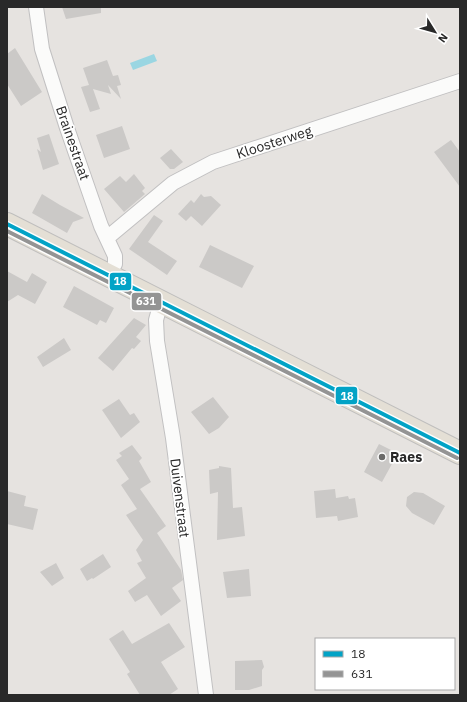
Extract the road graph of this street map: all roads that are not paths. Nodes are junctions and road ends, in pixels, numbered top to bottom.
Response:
1 (36, 7) edge
2 (460, 81) edge
3 (7, 224) edge
4 (107, 238) junction
5 (109, 275) junction
6 (161, 302) junction
7 (460, 453) edge
8 (206, 695) edge

1 - 4 street, Brainestraat
2 - 4 street, Kloosterweg
3 - 5 main road
4 - 5 street, Brainestraat
5 - 6 main road
6 - 7 main road
6 - 8 street, Duivenstraat

